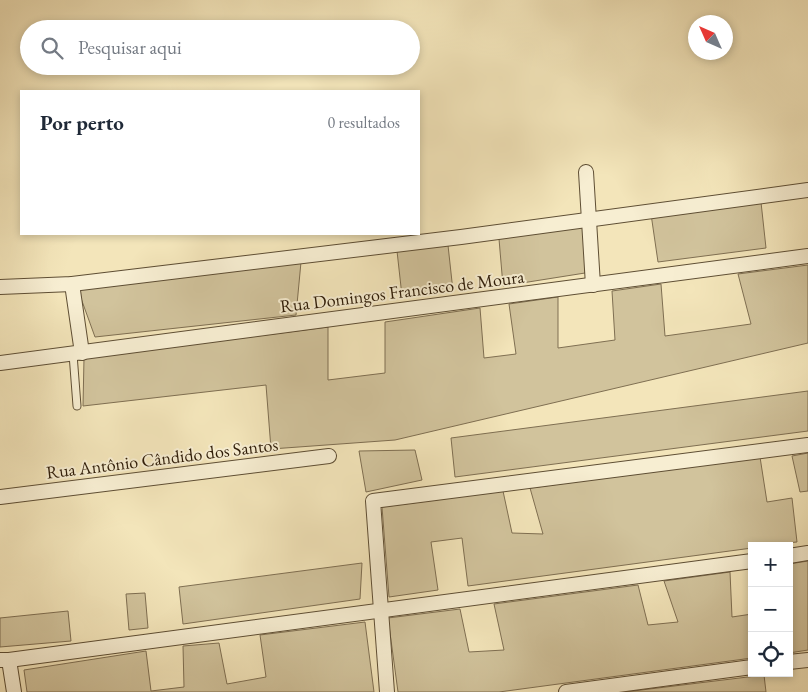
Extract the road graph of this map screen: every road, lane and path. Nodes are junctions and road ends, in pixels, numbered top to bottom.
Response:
1 (586, 172) dead end
2 (808, 190) edge
3 (589, 218) junction
4 (808, 256) edge
5 (72, 284) junction
6 (593, 285) junction
7 (0, 287) edge
8 (77, 354) junction
9 (0, 363) edge
10 (77, 406) dead end
11 (808, 445) edge
12 (329, 456) dead end
13 (0, 497) edge
14 (808, 553) edge
15 (793, 555) edge
16 (748, 562) edge
17 (381, 610) junction
18 (5, 660) edge
19 (808, 660) edge
20 (793, 662) edge
21 (748, 668) edge
22 (14, 692) edge
23 (387, 692) edge
24 (566, 692) edge

1 - 3 street
2 - 3 street
3 - 5 street
3 - 6 street
4 - 6 street, Rua Domingos Francisco de Moura
5 - 7 street
5 - 8 street
6 - 8 street, Rua Domingos Francisco de Moura
8 - 9 street, Rua Domingos Francisco de Moura
8 - 10 lane
11 - 17 street
12 - 13 street, Rua Antônio Cândido dos Santos
14 - 15 street
16 - 17 street
17 - 18 street
17 - 23 street
18 - 22 street
19 - 20 street
21 - 24 street

